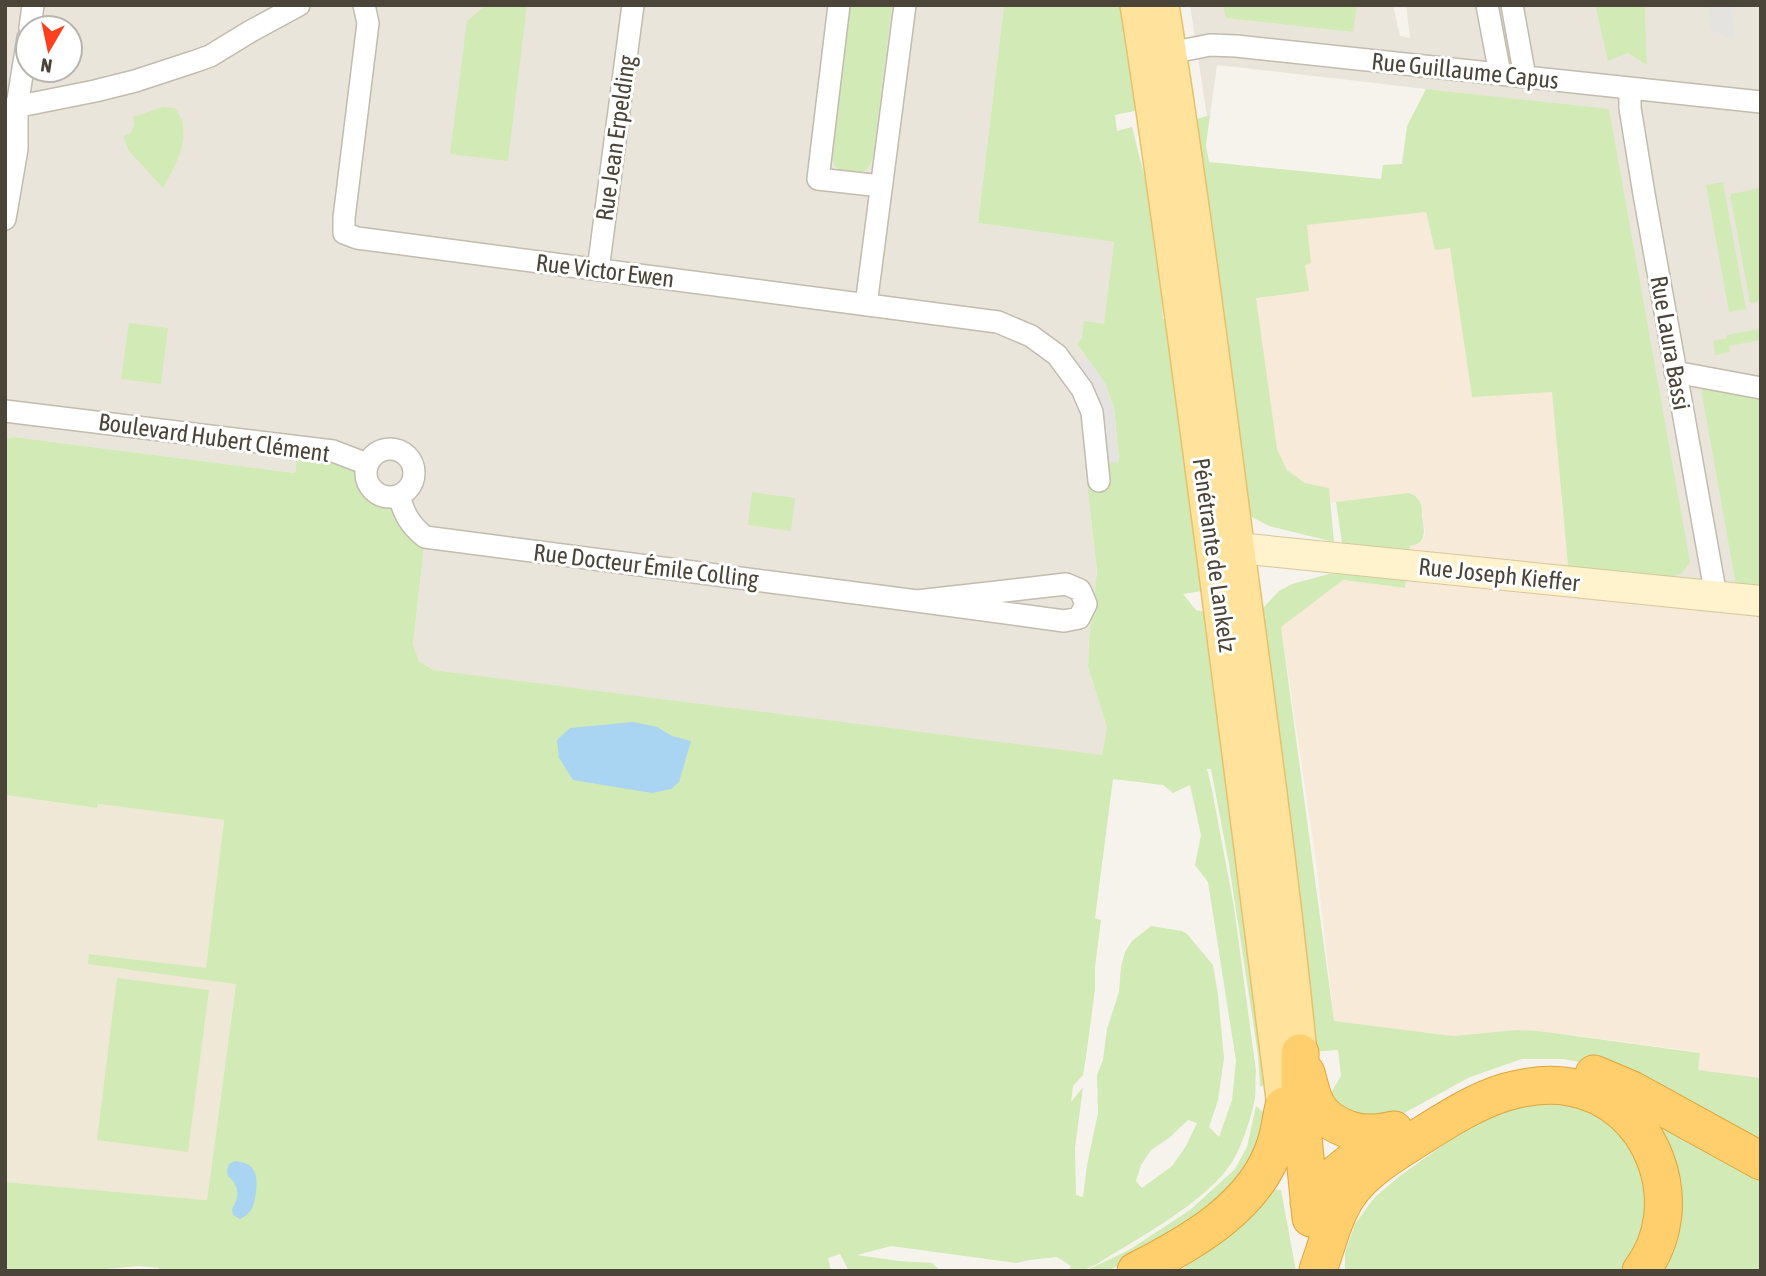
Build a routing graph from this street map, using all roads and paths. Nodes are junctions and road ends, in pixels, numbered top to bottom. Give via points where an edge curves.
1 (299, 5) edge
2 (364, 5) edge
3 (633, 5) edge
4 (838, 5) edge
5 (905, 5) edge
6 (1137, 5) edge
7 (1150, 5) edge
8 (1162, 5) edge
9 (1487, 5) edge
10 (1512, 5) edge
11 (1158, 55) junction
12 (1500, 74) junction
13 (1525, 77) junction
14 (17, 84) edge
15 (1630, 89) junction
16 (1761, 102) edge
17 (11, 107) edge
18 (5, 137) edge
19 (881, 186) junction
20 (5, 219) edge
21 (598, 270) junction
22 (866, 305) junction
23 (1675, 372) junction
24 (1761, 388) edge
25 (5, 411) edge
26 (367, 464) junction
27 (1100, 481) dead end
28 (400, 496) junction
29 (1226, 550) junction
30 (1716, 596) junction
31 (917, 601) junction
32 (1761, 601) edge
33 (1300, 1053) junction
34 (1284, 1106) junction
35 (1394, 1130) junction
36 (1761, 1161) edge
37 (1307, 1189) junction
38 (1318, 1270) edge
39 (1136, 1271) edge
40 (1641, 1271) edge

1 - 17 street via 194,62 95,91
2 - 21 street, Rue Victor Ewen via 368,23 344,233
3 - 21 street, Rue Jean Erpelding
4 - 19 street via 818,179
5 - 19 street
6 - 11 main road, Pénétrante de Lankelz
7 - 11 main road
8 - 11 main road, Pénétrante de Lankelz
9 - 12 street
10 - 13 street
11 - 12 street, Rue Guillaume Capus via 1210,45 1236,46
11 - 29 main road, Pénétrante de Lankelz via 1190,378
11 - 29 main road, Pénétrante de Lankelz via 1185,150
12 - 13 street, Rue Guillaume Capus
13 - 15 street, Rue Guillaume Capus
14 - 17 street
15 - 16 street, Rue Guillaume Capus
15 - 23 street, Rue Laura Bassi
17 - 18 street
17 - 20 street via 17,149
19 - 22 street
21 - 22 street, Rue Victor Ewen
22 - 27 street, Rue Victor Ewen via 998,322 1031,336 1058,355 1093,412
23 - 24 street
23 - 30 street, Rue Laura Bassi
25 - 26 street, Boulevard Hubert Clément via 333,451
26 - 28 street via 367,480 376,493
26 - 28 street via 385,449 408,456 415,478
28 - 31 street, Rue Docteur Émile Colling via 403,512 425,537
29 - 30 main road, Rue Joseph Kieffer
29 - 33 main road, Pénétrante de Lankelz via 1292,974
29 - 34 main road, Pénétrante de Lankelz
30 - 32 main road, Rue Joseph Kieffer
31 - 31 street, Rue Docteur Émile Colling via 1064,621 1079,618 1086,604 1080,590 1066,584
33 - 35 highway via 1323,1114 1358,1132
33 - 37 highway
34 - 37 highway
34 - 39 highway via 1271,1155 1247,1194 1204,1232
35 - 36 highway via 1482,1080 1516,1070 1555,1067 1622,1085
35 - 37 highway via 1324,1184
37 - 38 highway
38 - 40 highway via 1339,1211 1375,1167 1481,1102 1529,1087 1549,1086 1570,1087 1605,1100 1648,1142 1660,1171 1664,1207 1655,1247

